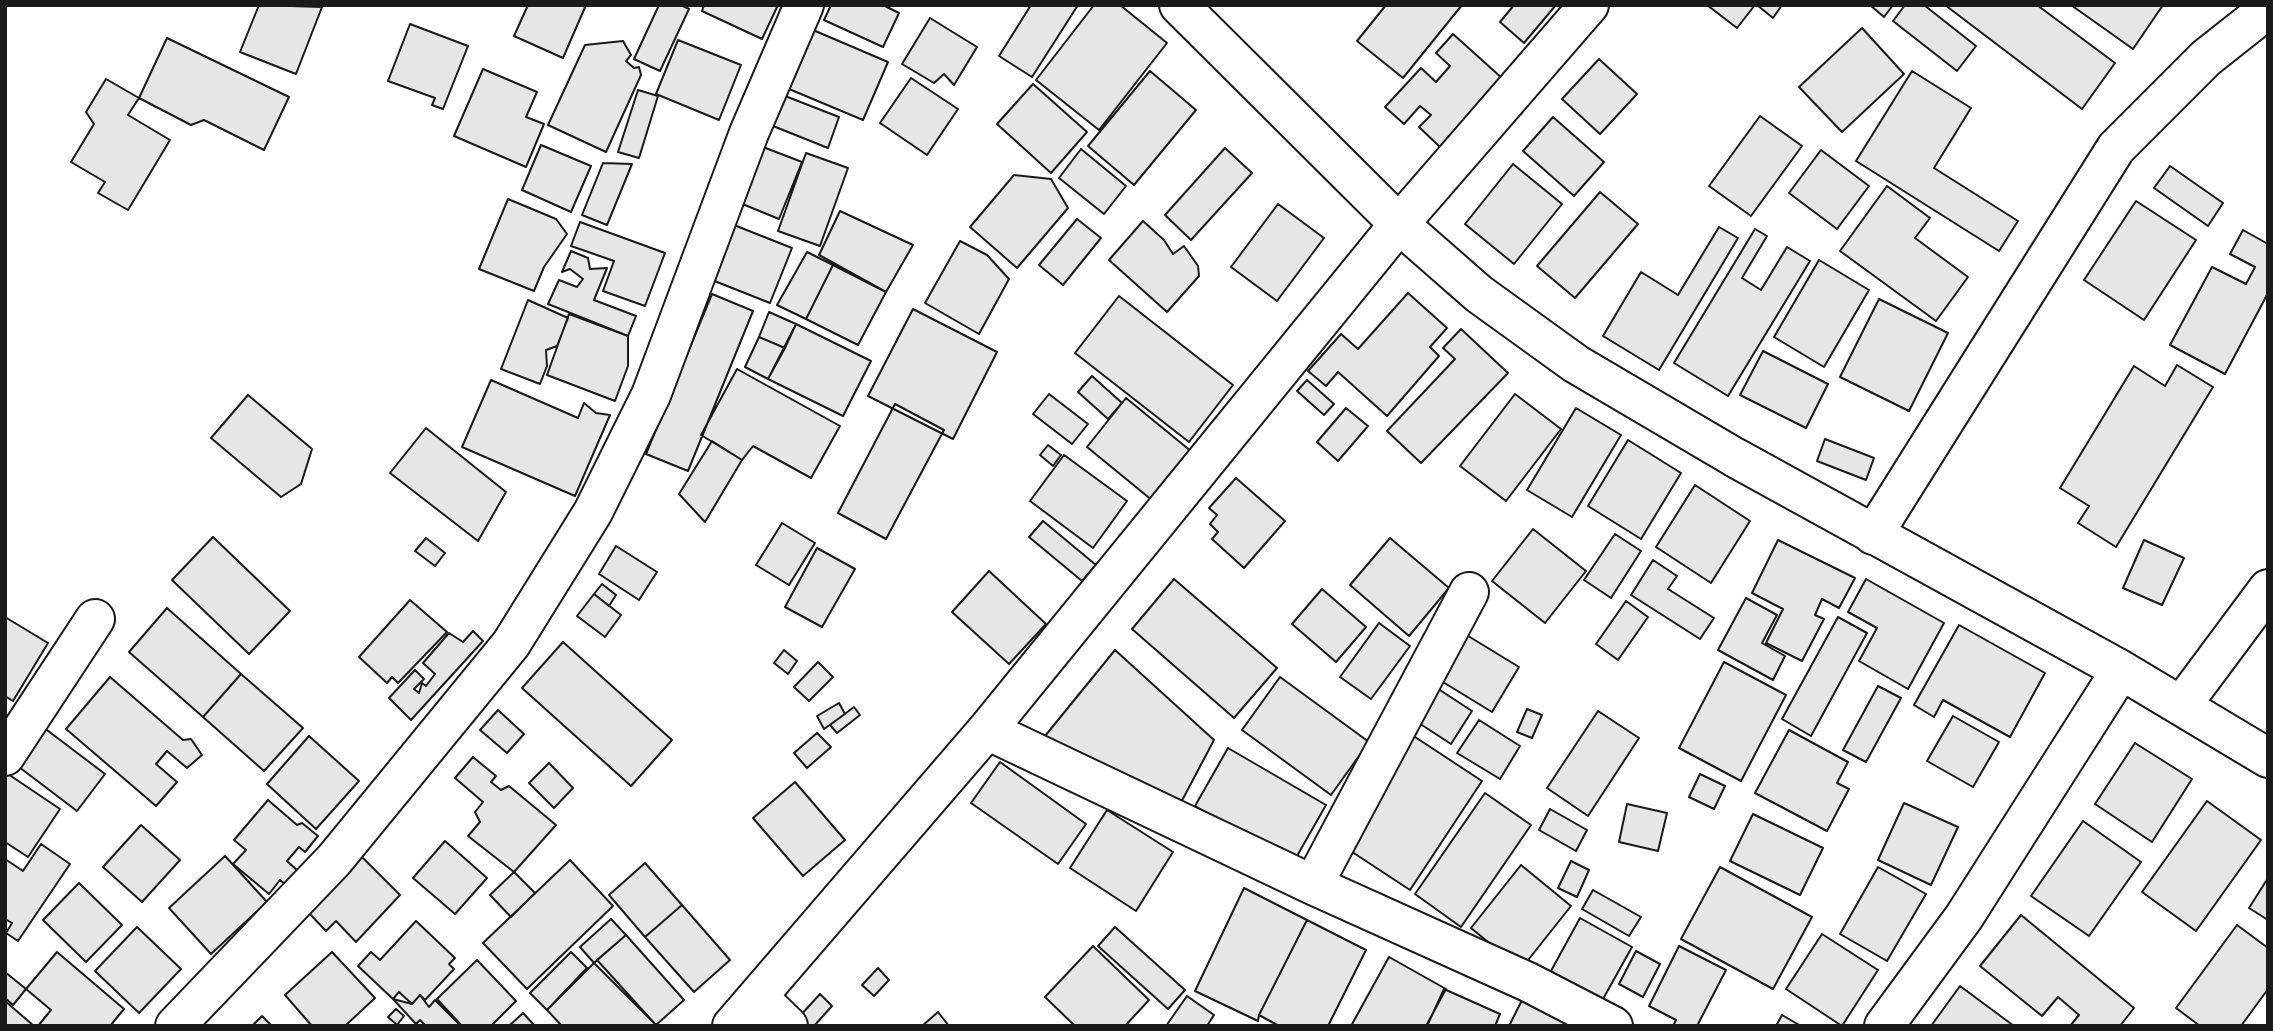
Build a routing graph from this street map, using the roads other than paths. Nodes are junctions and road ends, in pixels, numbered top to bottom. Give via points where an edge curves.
1 (804, 5) edge
2 (1179, 5) edge
3 (1589, 5) edge
4 (2268, 9) edge
5 (1399, 224) junction
6 (1874, 535) junction
7 (2268, 589) edge
8 (1469, 592) dead end
9 (95, 619) dead end
10 (2121, 670) junction
11 (2181, 706) junction
12 (987, 730) junction
13 (5, 756) edge
14 (2268, 758) edge
15 (1313, 885) junction
16 (758, 997) junction
17 (175, 1026) edge
18 (732, 1026) edge
19 (788, 1026) edge
20 (1614, 1026) edge
21 (1884, 1026) edge

1 - 17 street via 749,133 652,395 593,512 510,645 334,860
2 - 5 street
3 - 5 street
4 - 6 street via 2206,58 2116,148
5 - 6 street via 1479,295 1576,364
5 - 12 street
6 - 10 street
7 - 11 street
8 - 15 street
9 - 13 street
10 - 11 street
10 - 21 street via 1964,917
11 - 14 street
12 - 15 street
12 - 16 street
15 - 20 street
16 - 18 street
16 - 19 street

